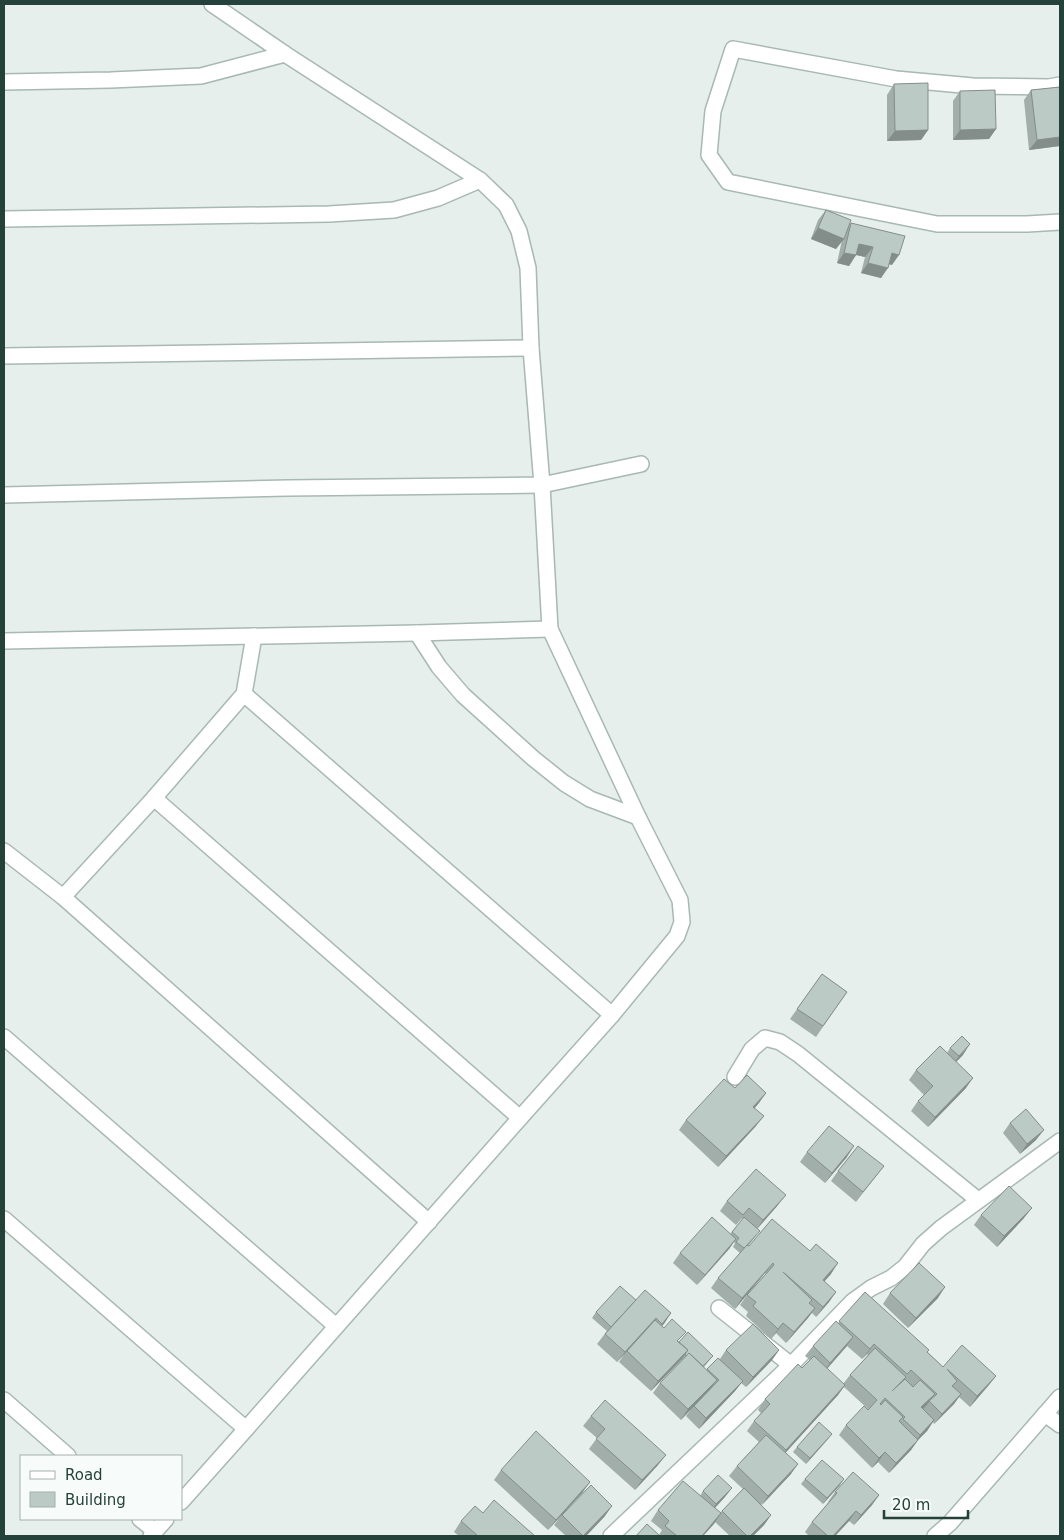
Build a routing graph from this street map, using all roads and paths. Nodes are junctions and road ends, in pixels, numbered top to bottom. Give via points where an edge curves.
1 (212, 4) edge
2 (285, 54) junction
3 (4, 82) edge
4 (1060, 85) edge
5 (480, 180) junction
6 (4, 219) edge
7 (1060, 222) edge
8 (530, 348) junction
9 (4, 356) edge
10 (641, 464) dead end
11 (542, 485) junction
12 (4, 495) edge
13 (550, 629) junction
14 (417, 633) junction
15 (254, 636) junction
16 (4, 641) edge
17 (244, 694) junction
18 (154, 798) junction
19 (638, 817) junction
20 (4, 851) edge
21 (63, 897) junction
22 (612, 1015) junction
23 (4, 1037) edge
24 (735, 1077) dead end
25 (520, 1118) junction
26 (1060, 1141) edge
27 (978, 1200) junction
28 (4, 1219) edge
29 (428, 1222) junction
30 (719, 1308) dead end
31 (336, 1326) junction
32 (791, 1365) junction
33 (1060, 1397) edge
34 (4, 1400) edge
35 (1045, 1414) junction
36 (1060, 1425) edge
37 (246, 1429) junction
38 (67, 1455) edge
39 (182, 1501) edge
40 (141, 1520) edge
41 (165, 1520) edge
42 (153, 1534) edge
43 (611, 1536) edge
44 (935, 1536) edge

1 - 2 street
2 - 3 street via 201,76
2 - 5 street
4 - 7 street via 973,86 896,79 733,49 713,112 709,155 728,182 936,224
5 - 6 street via 438,198 394,210
5 - 8 street via 506,205 520,231 528,268
8 - 9 street
8 - 11 street
10 - 11 street
11 - 12 street
11 - 13 street
13 - 14 street
13 - 19 street
14 - 15 street
14 - 19 street via 439,667 463,695 534,759 590,799
15 - 16 street
15 - 17 street
17 - 18 street
17 - 22 street
18 - 21 street
18 - 25 street
19 - 22 street via 680,900 682,922 677,936
20 - 21 street
21 - 29 street
22 - 25 street
23 - 31 street
24 - 27 street via 752,1049 765,1038 780,1042
25 - 29 street
26 - 27 street
27 - 32 street via 923,1244 891,1278 853,1301
28 - 37 street
29 - 31 street
30 - 32 street
31 - 37 street
32 - 43 street
33 - 35 street
34 - 38 street
35 - 36 street
35 - 44 street
37 - 39 street
40 - 42 street
41 - 42 street

